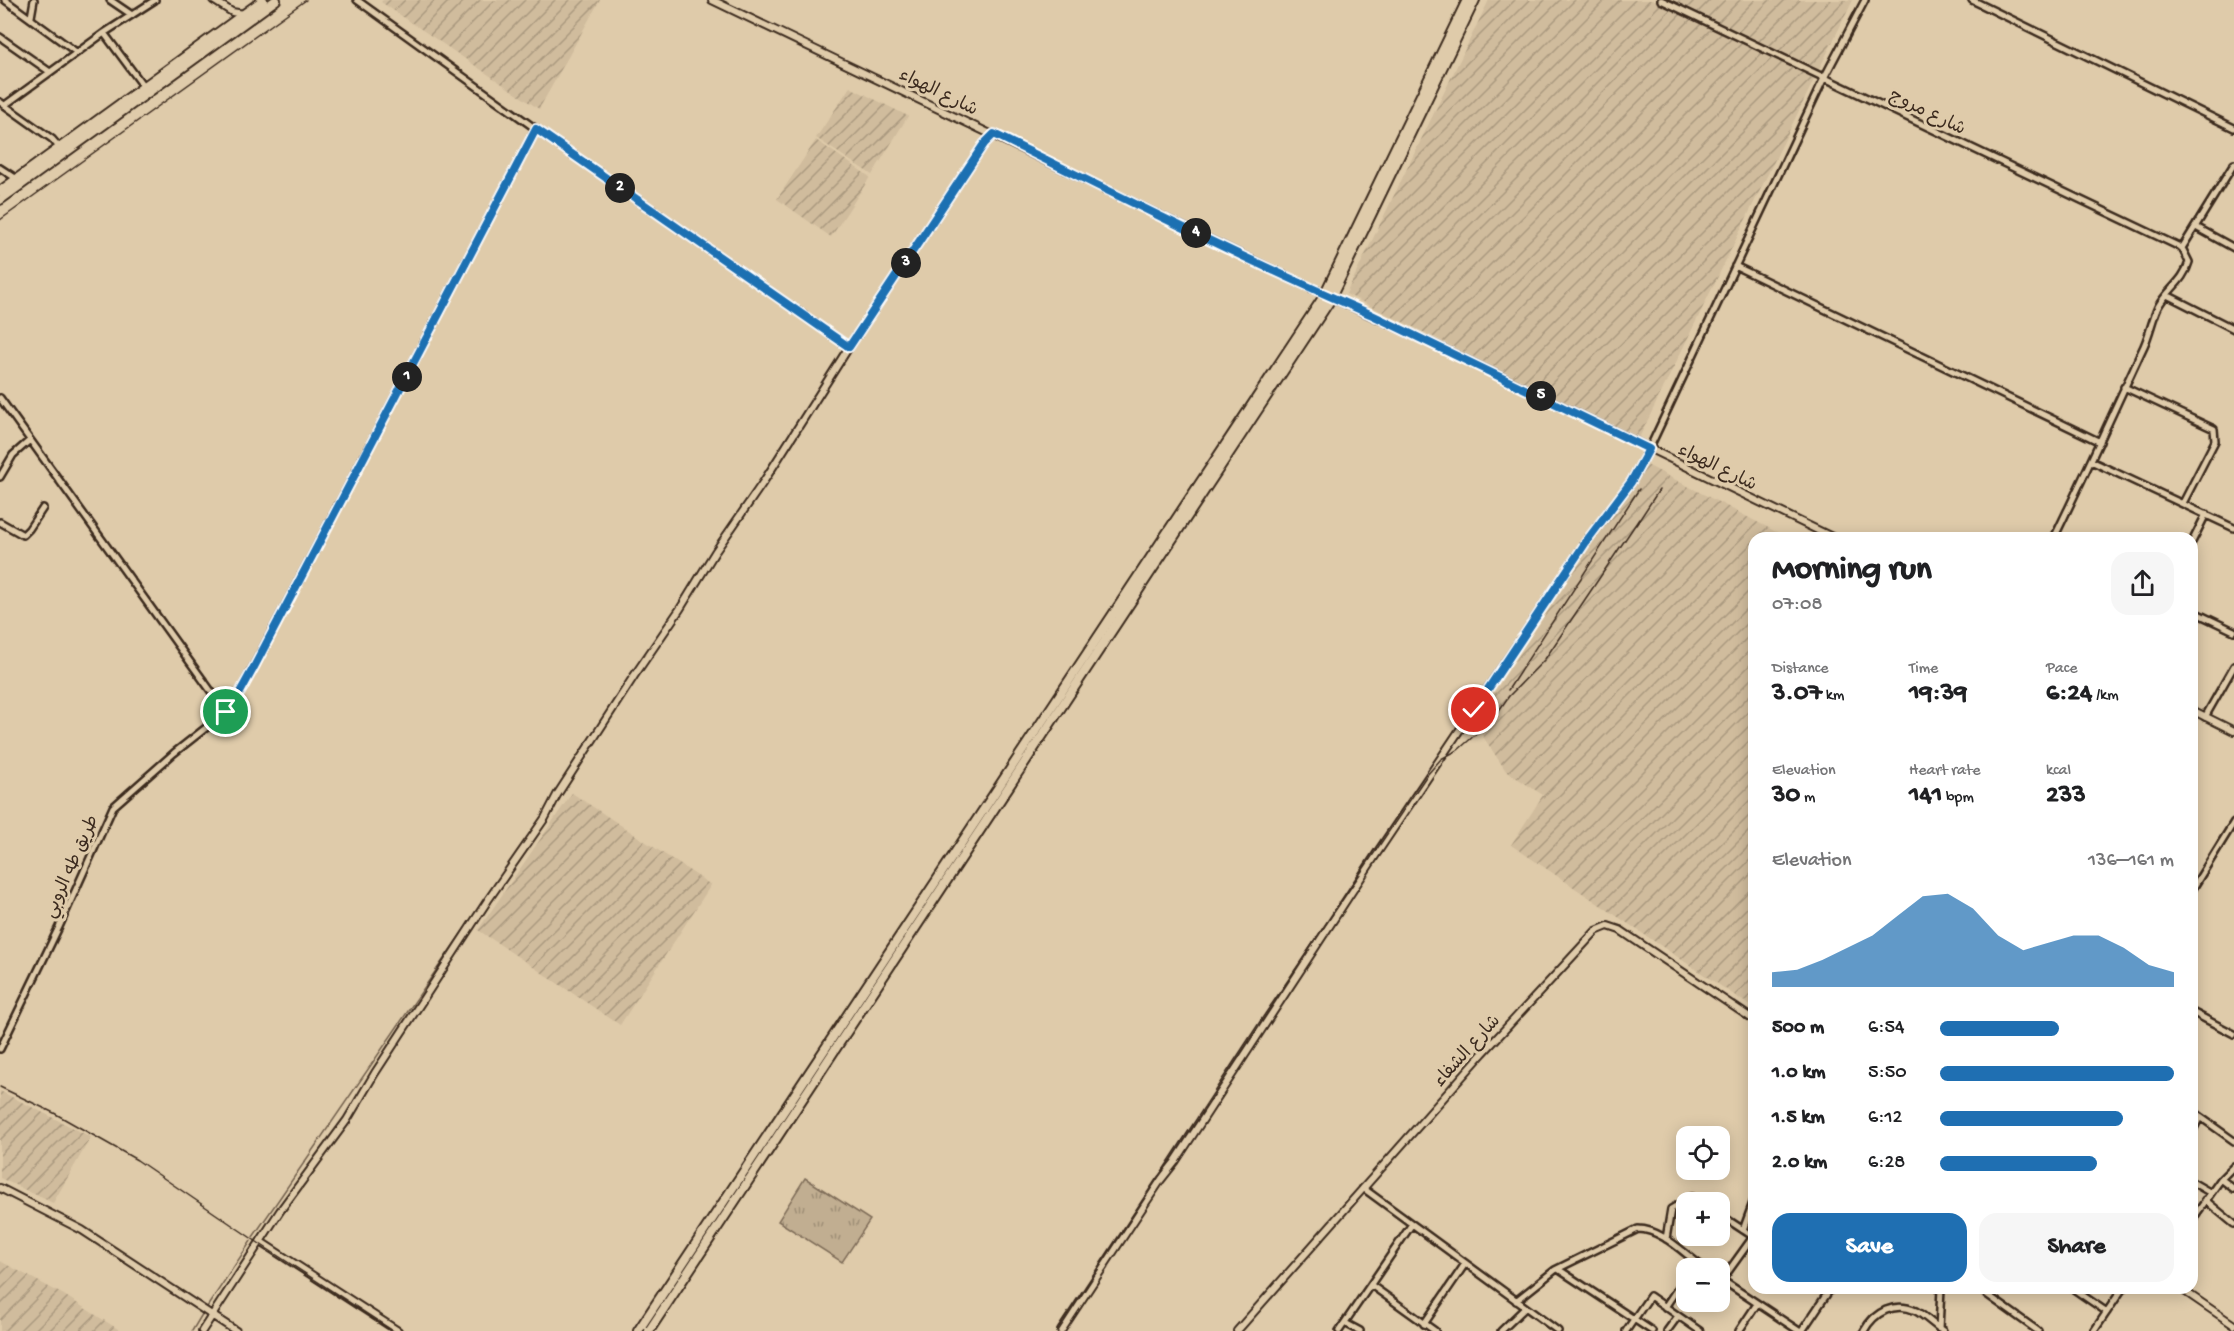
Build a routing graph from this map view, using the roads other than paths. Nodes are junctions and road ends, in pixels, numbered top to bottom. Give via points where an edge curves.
1 (5, 0) edge
2 (34, 0) edge
3 (110, 0) edge
4 (155, 0) edge
5 (213, 0) edge
6 (263, 0) edge
7 (276, 0) edge
8 (357, 0) edge
9 (712, 0) edge
10 (1467, 0) edge
11 (1475, 0) edge
12 (1661, 0) edge
13 (1865, 0) edge
14 (1972, 0) edge
15 (244, 14) junction
16 (132, 15) junction
17 (31, 17) junction
18 (105, 33) junction
19 (0, 37) edge
20 (203, 48) junction
21 (76, 52) junction
22 (50, 72) junction
23 (1434, 77) junction
24 (1824, 78) junction
25 (144, 87) junction
26 (2, 104) edge
27 (2234, 128) edge
28 (536, 129) junction
29 (994, 134) junction
30 (60, 148) junction
31 (2233, 167) edge
32 (0, 168) edge
33 (17, 179) junction
34 (0, 191) edge
35 (0, 200) edge
36 (2196, 227) junction
37 (2182, 248) junction
38 (2234, 248) edge
39 (1735, 266) junction
40 (2167, 295) junction
41 (1328, 296) junction
42 (2234, 329) edge
43 (849, 347) junction
44 (2124, 387) junction
45 (0, 398) edge
46 (30, 440) junction
47 (2100, 442) junction
48 (1650, 447) junction
49 (2091, 461) junction
50 (0, 477) edge
51 (2183, 503) junction
52 (43, 508) dead end
53 (2206, 514) junction
54 (0, 522) edge
55 (2234, 528) edge
56 (1822, 532) edge
57 (2057, 532) edge
58 (2197, 532) edge
59 (2198, 614) edge
60 (2234, 631) edge
61 (2234, 666) edge
62 (226, 712) junction
63 (2198, 713) edge
64 (2205, 717) junction
65 (2234, 731) edge
66 (2234, 822) edge
67 (2198, 880) edge
68 (2198, 1015) edge
69 (1748, 1016) edge
70 (2234, 1034) edge
71 (0, 1049) edge
72 (2200, 1117) joint
73 (2198, 1121) edge
74 (2234, 1141) edge
75 (2234, 1166) edge
76 (2221, 1179) junction
77 (2198, 1185) edge
78 (0, 1188) edge
79 (1363, 1188) junction
80 (2234, 1189) edge
81 (2211, 1193) junction
82 (2205, 1200) junction
83 (1676, 1206) edge
84 (2198, 1211) edge
85 (1748, 1216) edge
86 (1730, 1221) edge
87 (1412, 1224) junction
88 (2234, 1224) edge
89 (1743, 1230) junction
90 (1748, 1234) edge
91 (1666, 1239) junction
92 (261, 1242) junction
93 (1748, 1244) edge
94 (687, 1257) junction
95 (1690, 1258) edge
96 (695, 1262) junction
97 (1465, 1264) junction
98 (1730, 1267) edge
99 (1557, 1269) junction
100 (1371, 1285) junction
101 (1730, 1285) edge
102 (1676, 1291) edge
103 (1826, 1294) edge
104 (1941, 1294) edge
105 (1986, 1294) edge
106 (2081, 1294) edge
107 (2119, 1294) edge
108 (2189, 1294) edge
109 (1516, 1301) junction
110 (1757, 1304) junction
111 (1665, 1307) junction
112 (1525, 1308) junction
113 (207, 1312) junction
114 (2107, 1312) junction
115 (1678, 1316) junction
116 (1634, 1319) junction
117 (1345, 1323) junction
118 (1424, 1324) junction
119 (2234, 1325) edge
120 (1941, 1330) edge
121 (202, 1331) edge
122 (236, 1331) edge
123 (398, 1331) edge
124 (638, 1331) edge
125 (649, 1331) edge
126 (1061, 1331) edge
127 (1237, 1331) edge
128 (1339, 1331) edge
129 (1360, 1331) edge
130 (1435, 1331) edge
131 (1501, 1331) edge
132 (1558, 1331) edge
133 (1626, 1331) edge
134 (1652, 1331) edge
135 (1667, 1331) edge
136 (1700, 1331) edge
137 (1739, 1331) edge
138 (1800, 1331) edge
139 (1864, 1331) edge
140 (2038, 1331) edge
141 (2094, 1331) edge

1 - 17 street
2 - 17 street
3 - 16 street
4 - 16 street
5 - 15 street via 233,13
6 - 15 main road
7 - 20 main road
8 - 28 street
9 - 29 street, شارع الهواء
10 - 23 main road
11 - 23 main road
12 - 24 street, شارع مروج
13 - 24 street
14 - 27 street
15 - 20 main road
16 - 18 street
17 - 21 street
18 - 21 street
18 - 25 street
19 - 22 street
20 - 25 main road
20 - 35 main road
21 - 22 street
22 - 26 street
23 - 41 main road
24 - 37 street, شارع مروج
24 - 39 street
25 - 30 main road
26 - 30 street
28 - 43 street
28 - 62 street, طريق طه الروبي via 254,667
29 - 41 street, شارع الهواء
29 - 43 street
30 - 33 main road
31 - 36 street
32 - 33 street
33 - 34 main road
36 - 37 street
36 - 38 street
37 - 40 street via 2188,268
39 - 47 street
39 - 48 street
40 - 42 street
40 - 44 street
41 - 48 street, شارع الهواء
41 - 94 main road
41 - 96 main road
43 - 92 street via 545,819 488,900 347,1120
44 - 47 street
44 - 51 street via 2214,429 2215,441
45 - 46 street
46 - 50 street via 13,455
46 - 62 street
47 - 49 street
48 - 56 street, شارع الهواء
48 - 126 street via 1631,482 1571,564
49 - 51 street
49 - 57 street
51 - 53 street
52 - 54 street via 23,535
53 - 55 street
53 - 58 street
59 - 60 street
61 - 64 street
62 - 71 street, طريق طه الروبي via 113,807
63 - 64 street
64 - 65 street
66 - 67 street
68 - 70 street
69 - 79 street, شارع الشفاء via 1620,930 1608,926 1596,931
72 - 73 street
72 - 74 street
75 - 76 street
76 - 80 street
76 - 81 street
77 - 81 street
78 - 113 street via 82,1230
79 - 87 street
79 - 127 street, شارع الشفاء
81 - 82 street
82 - 84 street
82 - 88 street
83 - 91 street via 1671,1209
85 - 89 street
86 - 89 street
87 - 97 street
87 - 100 street
89 - 90 street
91 - 95 street
91 - 99 street via 1638,1228
92 - 113 street
92 - 123 street
93 - 98 street
94 - 96 main road
94 - 124 main road
96 - 125 main road
97 - 109 street
97 - 118 street
99 - 109 street
99 - 116 street
100 - 117 street
100 - 118 street
101 - 110 street
102 - 111 street
103 - 138 street
104 - 120 street
105 - 140 street
106 - 114 street
107 - 114 street
108 - 119 street
109 - 112 street
110 - 137 street
110 - 138 street
111 - 115 street
111 - 116 street via 1650,1296
112 - 131 street
112 - 132 street
113 - 121 street
113 - 122 street
114 - 141 street
115 - 135 street
115 - 136 street
116 - 133 street
116 - 134 street
117 - 128 street
117 - 129 street
118 - 130 street
120 - 139 street via 1916,1311 1895,1308 1880,1312

